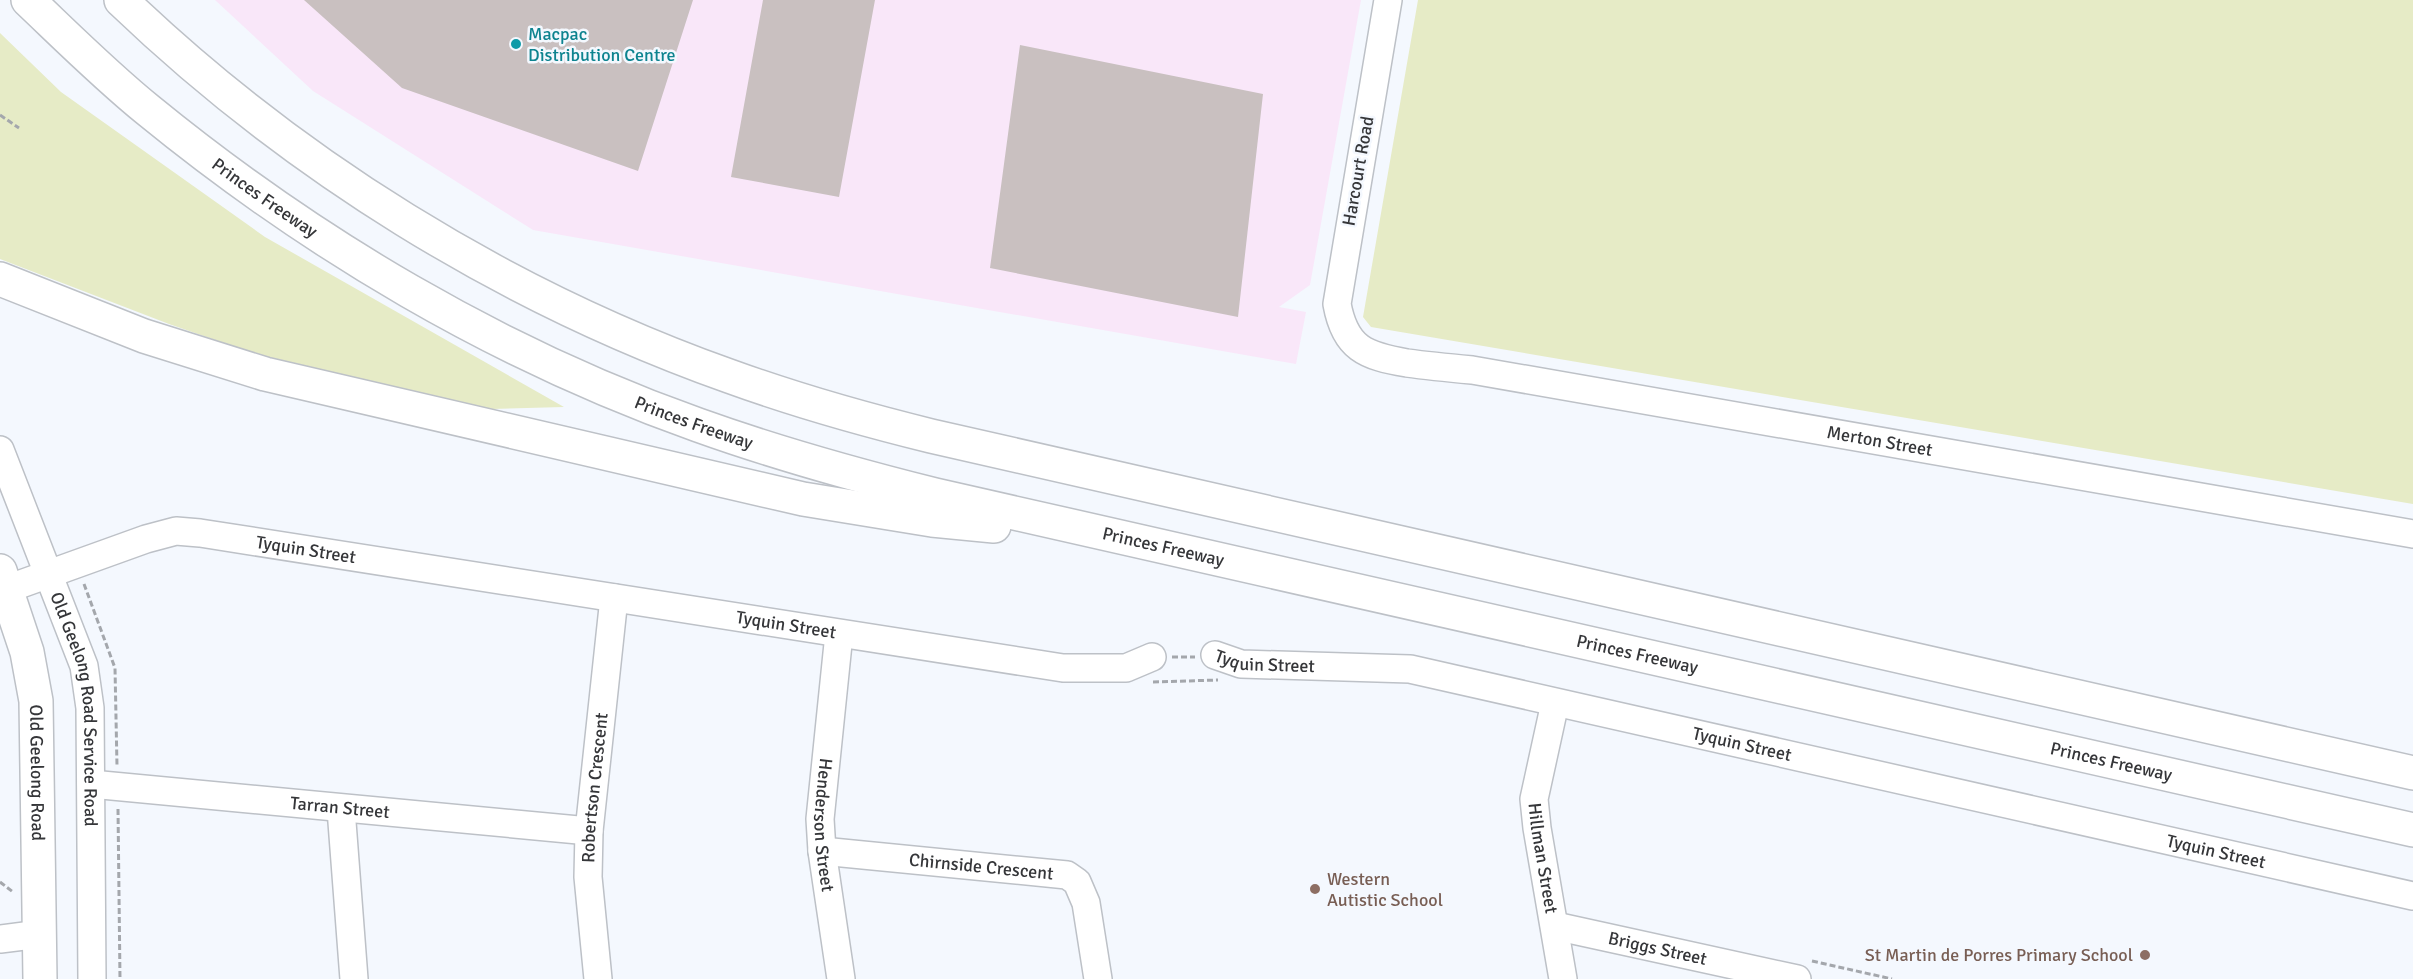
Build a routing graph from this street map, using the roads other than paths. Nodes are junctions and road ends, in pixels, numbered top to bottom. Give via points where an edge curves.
1 (23, 0) edge
2 (28, 0) edge
3 (121, 0) edge
4 (1388, 0) edge
5 (103, 71) junction
6 (0, 279) edge
7 (1350, 340) joint
8 (0, 450) edge
9 (2413, 534) edge
10 (1138, 541) junction
11 (48, 574) junction
12 (3, 580) edge
13 (614, 598) junction
14 (839, 634) junction
15 (1152, 657) road end
16 (1219, 668) road end
17 (1556, 703) junction
18 (2413, 773) edge
19 (91, 784) junction
20 (341, 809) junction
21 (2413, 830) edge
22 (590, 831) junction
23 (822, 852) junction
24 (2413, 896) edge
25 (1555, 926) junction
26 (40, 934) junction
27 (0, 939) edge
28 (40, 979) edge
29 (92, 979) edge
30 (354, 979) edge
31 (598, 979) edge
32 (841, 979) edge
33 (1098, 979) edge
34 (1563, 979) edge
35 (1797, 979) edge

1 - 5 main road
2 - 5 main road, Princes Freeway
3 - 18 main road via 219,87 303,152 384,206 531,290 627,336 777,393 931,436
4 - 7 street, Harcourt Road via 1337,304
5 - 10 main road, Princes Freeway via 230,174 318,234 418,296 548,363 696,425 797,458 903,487
6 - 10 main road via 144,336 265,374 732,483 932,520
7 - 9 street, Merton Street via 1380,358 1484,372
8 - 11 street, Old Geelong Road Service Road
10 - 21 main road, Princes Freeway
11 - 12 street, Tyquin Street
11 - 13 street, Tyquin Street via 176,531
11 - 19 street, Old Geelong Road Service Road via 84,666 90,708
12 - 26 main road, Old Geelong Road via 27,652 36,701
13 - 14 street, Tyquin Street
13 - 22 street, Robertson Crescent
14 - 15 street, Tyquin Street via 1063,668 1126,668
14 - 23 street, Henderson Street via 822,802
16 - 17 street, Tyquin Street via 1241,664 1410,669
17 - 24 street, Tyquin Street
17 - 25 street, Hillman Street via 1534,799
19 - 20 street, Tarran Street
19 - 29 street, Old Geelong Road Service Road
20 - 22 street, Tarran Street
20 - 30 street
22 - 31 street, Robertson Crescent via 590,918
23 - 32 street, Henderson Street
23 - 33 street, Chirnside Crescent via 1067,876 1077,882 1086,903
25 - 34 street, Hillman Street
25 - 35 street, Briggs Street
26 - 27 street
26 - 28 main road, Old Geelong Road

